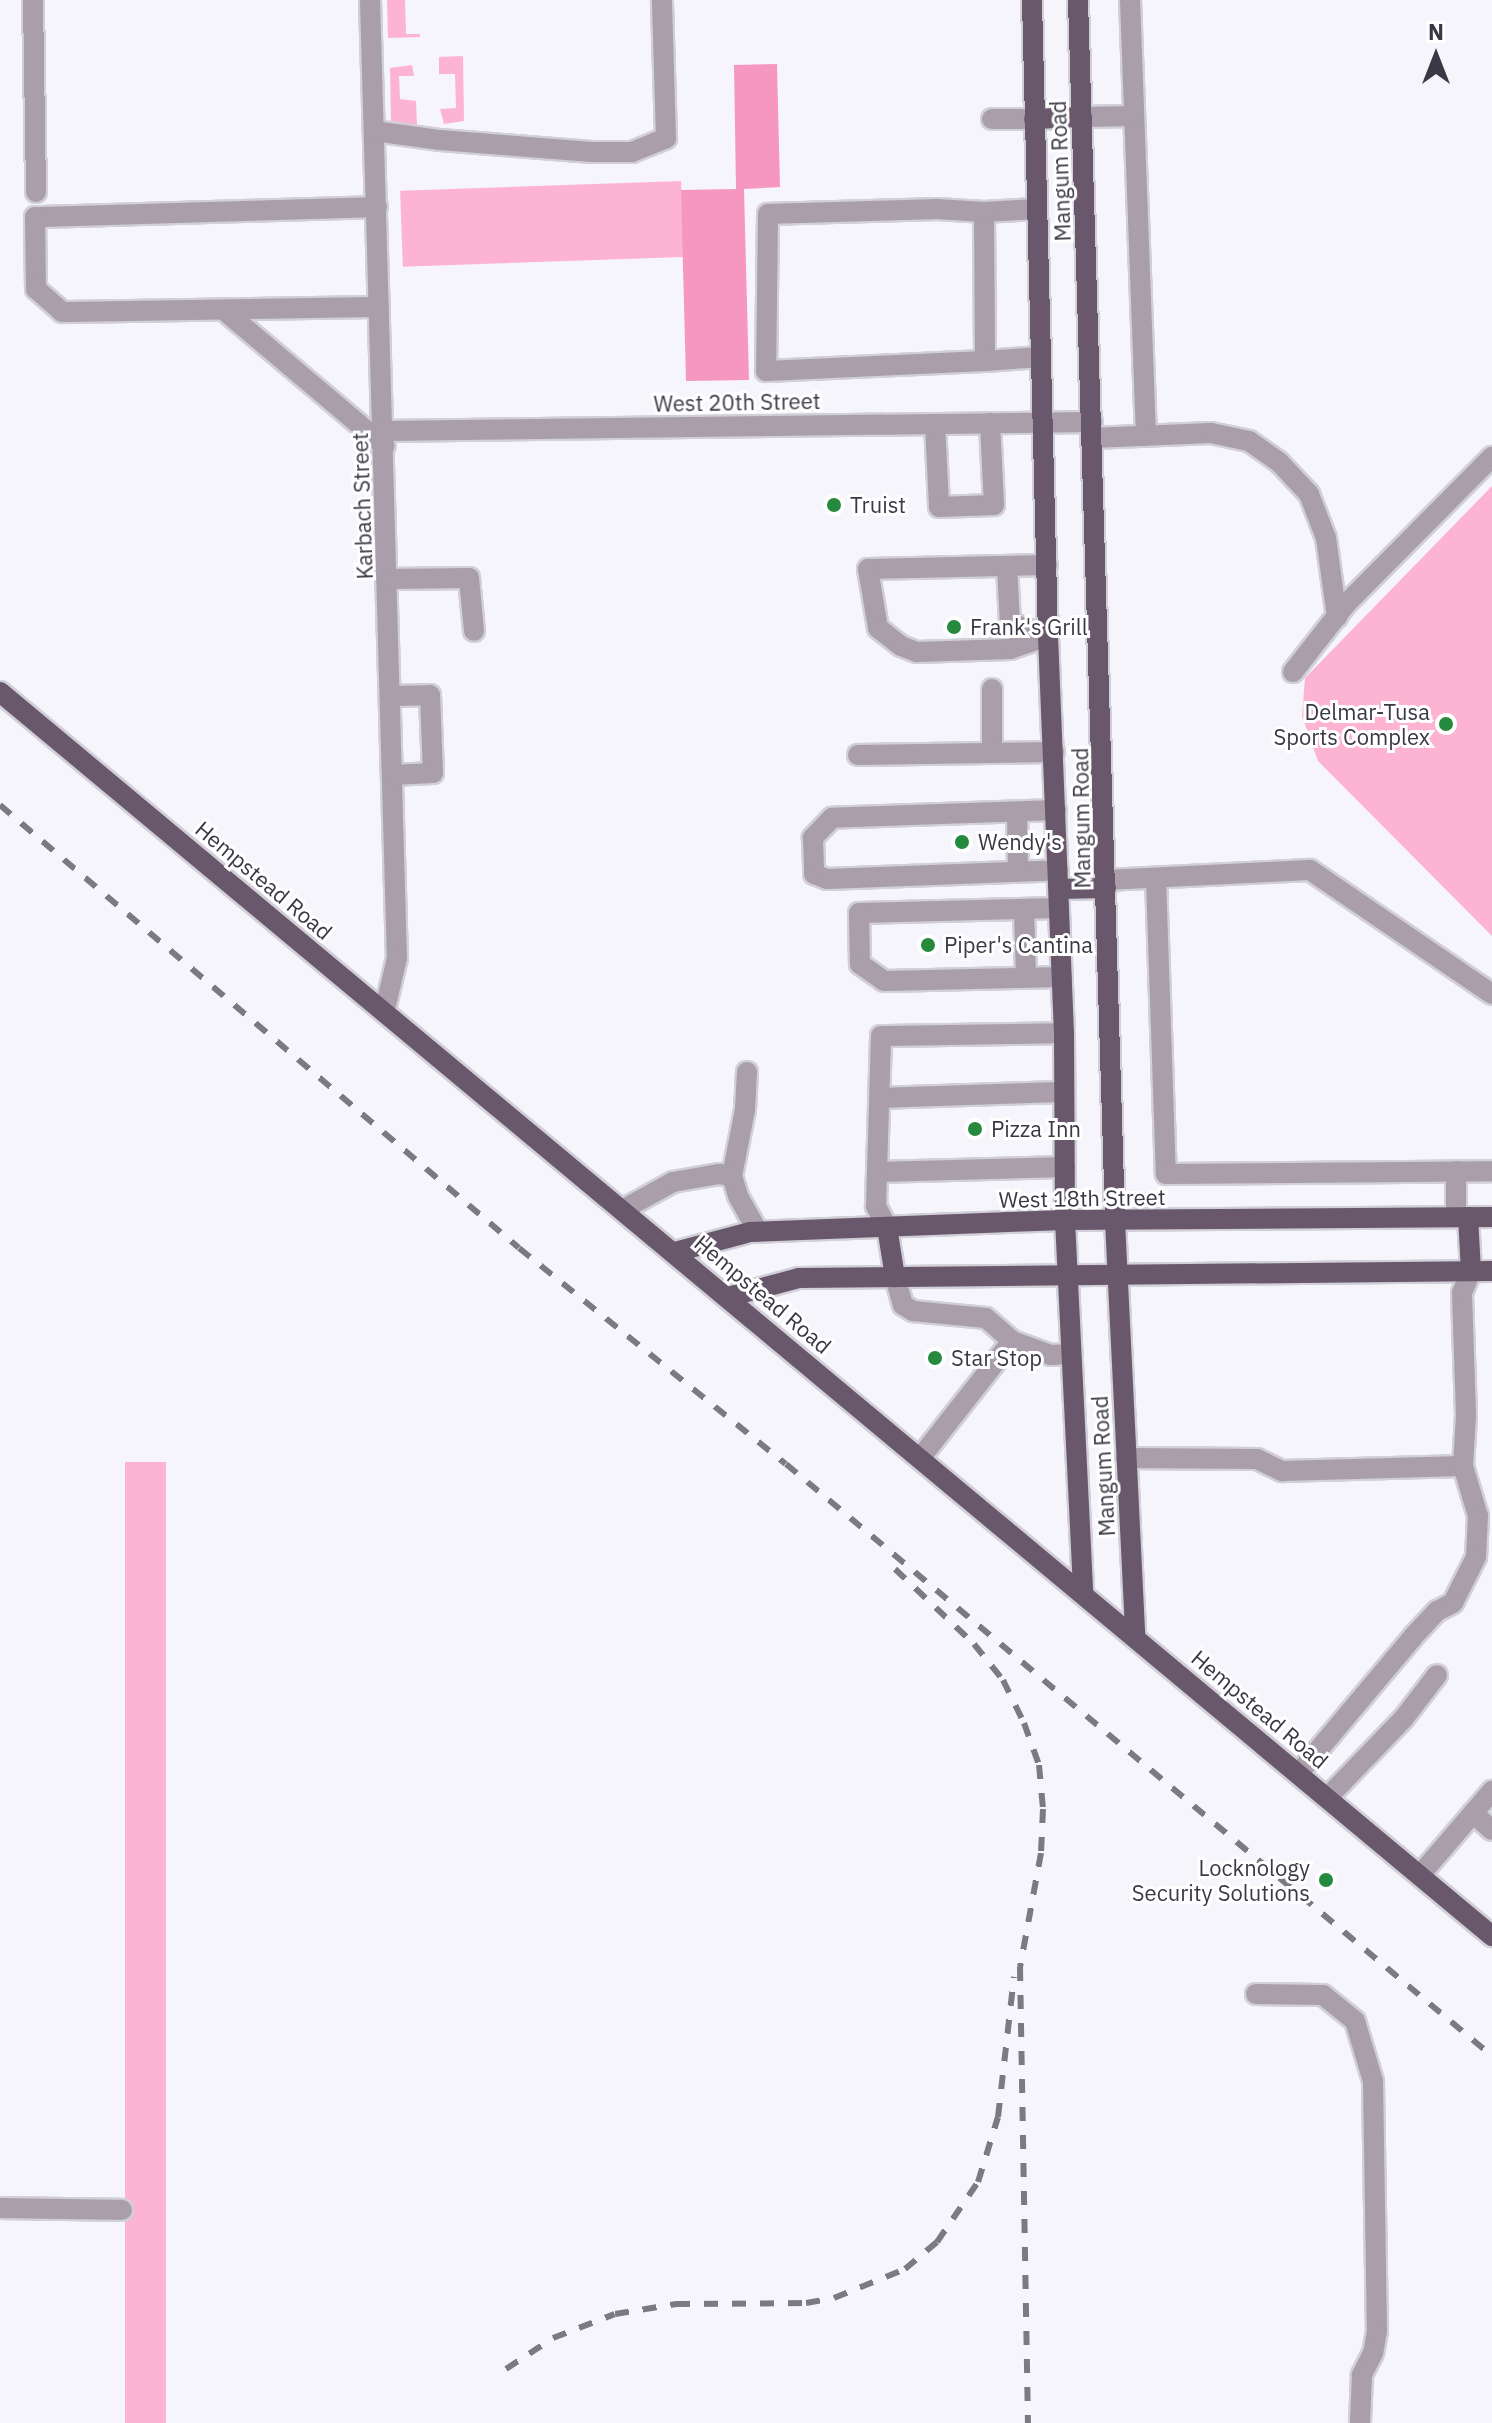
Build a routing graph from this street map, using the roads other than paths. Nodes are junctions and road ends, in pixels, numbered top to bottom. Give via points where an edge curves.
1 (33, 0) edge
2 (370, 0) edge
3 (662, 0) edge
4 (1032, 0) edge
5 (1078, 0) edge
6 (1130, 0) edge
7 (1133, 116) junction
8 (1082, 117) junction
9 (992, 119) dead end
10 (1034, 119) junction
11 (374, 131) junction
12 (36, 192) dead end
13 (377, 207) junction
14 (1036, 209) junction
15 (984, 212) junction
16 (379, 307) junction
17 (225, 311) junction
18 (1040, 357) junction
19 (985, 361) junction
20 (1042, 422) junction
21 (990, 423) junction
22 (935, 424) junction
23 (1092, 430) junction
24 (1146, 436) junction
25 (384, 439) junction
26 (1492, 457) edge
27 (1047, 565) junction
28 (1007, 566) junction
29 (389, 579) junction
30 (1337, 617) junction
31 (474, 631) dead end
32 (1048, 636) junction
33 (1293, 672) dead end
34 (992, 689) dead end
35 (0, 692) edge
36 (391, 696) junction
37 (1054, 752) junction
38 (992, 753) junction
39 (858, 755) dead end
40 (393, 775) junction
41 (1056, 810) junction
42 (1017, 812) junction
43 (1018, 870) junction
44 (1156, 878) junction
45 (1106, 884) junction
46 (1059, 889) junction
47 (1024, 909) junction
48 (1026, 977) junction
49 (1062, 977) junction
50 (1492, 994) edge
51 (385, 1009) junction
52 (1064, 1033) junction
53 (747, 1072) dead end
54 (1064, 1092) junction
55 (880, 1098) junction
56 (1065, 1167) junction
57 (1456, 1171) junction
58 (1492, 1171) edge
59 (878, 1172) junction
60 (732, 1176) junction
61 (624, 1209) junction
62 (1462, 1217) junction
63 (1492, 1217) edge
64 (1065, 1220) junction
65 (1115, 1221) junction
66 (887, 1227) junction
67 (758, 1232) junction
68 (675, 1252) junction
69 (1482, 1271) edge
70 (1067, 1275) junction
71 (1120, 1275) junction
72 (895, 1277) junction
73 (728, 1297) junction
74 (1012, 1341) junction
75 (1071, 1354) junction
76 (921, 1457) junction
77 (1126, 1458) junction
78 (1463, 1466) junction
79 (1083, 1591) junction
80 (1135, 1635) junction
81 (1437, 1675) dead end
82 (1299, 1773) junction
83 (1492, 1791) edge
84 (1328, 1797) junction
85 (1473, 1813) junction
86 (1492, 1830) edge
87 (1420, 1875) junction
88 (1492, 1936) edge
89 (1256, 1994) dead end
90 (0, 2208) edge
91 (122, 2210) dead end
92 (1360, 2423) edge

1 - 12 street
2 - 11 street, Karbach Street
3 - 11 street via 666,138 632,152 592,152
4 - 10 main road, Mangum Road
5 - 8 main road, Mangum Road
6 - 7 street
7 - 8 street
7 - 24 street
8 - 10 main road
8 - 23 main road, Mangum Road
9 - 10 street
10 - 14 main road, Mangum Road
11 - 13 street, Karbach Street
13 - 16 street, Karbach Street
13 - 17 street via 35,217 36,289 62,312
14 - 15 street
14 - 18 main road, Mangum Road
15 - 19 street
15 - 19 street via 768,214 766,371
16 - 17 street
16 - 25 street, Karbach Street
17 - 25 street
18 - 19 street
18 - 20 main road, Mangum Road
20 - 21 street, West 20th Street
20 - 23 street, West 20th Street
20 - 27 main road, Mangum Road
21 - 22 street, West 20th Street
21 - 22 street via 994,505 939,507
22 - 25 street, West 20th Street
23 - 24 street, West 20th Street
23 - 45 main road, Mangum Road
24 - 30 street, West 20th Street via 1211,433 1249,441 1279,462 1309,494 1326,538
25 - 29 street, Karbach Street
26 - 30 street
27 - 28 street
27 - 32 main road, Mangum Road
28 - 32 street via 1010,623
28 - 32 street via 868,569 878,628 917,652 1010,649
29 - 31 street via 469,578
29 - 36 street, Karbach Street
30 - 33 street
32 - 37 main road, Mangum Road
34 - 38 street
35 - 51 main road, Hempstead Road
36 - 40 street, Karbach Street
36 - 40 street via 430,695 433,773
37 - 38 street
37 - 41 main road, Mangum Road
38 - 39 street
40 - 51 street, Karbach Street via 397,958
41 - 42 street
41 - 46 main road, Mangum Road
42 - 43 street
42 - 43 street via 832,818 813,838 813,850 814,874 827,879
43 - 46 street
44 - 45 street
44 - 50 street via 1310,870
44 - 57 street via 1166,1174
45 - 46 main road
45 - 65 main road, Mangum Road
46 - 47 street
46 - 49 main road, Mangum Road
47 - 48 street
47 - 48 street via 859,913 860,964 884,981
48 - 49 street
49 - 52 main road, Mangum Road
51 - 61 main road, Hempstead Road
52 - 54 main road, Mangum Road
52 - 55 street via 881,1036
53 - 60 street
54 - 55 street
54 - 56 main road, Mangum Road
55 - 59 street
56 - 59 street
56 - 64 main road, Mangum Road
57 - 58 street
57 - 62 street
59 - 66 street via 876,1206
60 - 61 street via 673,1182
60 - 67 street
61 - 68 main road, Hempstead Road
62 - 63 main road, West 18th Street
62 - 65 main road, West 18th Street
62 - 69 main road
64 - 65 main road, West 18th Street
64 - 66 main road, West 18th Street
64 - 70 main road, Mangum Road
65 - 71 main road, Mangum Road
66 - 67 main road, West 18th Street
66 - 72 main road
67 - 68 main road, West 18th Street
68 - 73 main road, Hempstead Road
69 - 71 main road
69 - 78 street via 1462,1293
70 - 71 main road
70 - 72 main road
70 - 75 main road, Mangum Road
71 - 77 main road, Mangum Road
72 - 73 main road via 799,1278
72 - 74 street via 903,1305 913,1311 986,1318
73 - 76 main road, Hempstead Road
74 - 75 street via 1051,1355
74 - 76 street
75 - 79 main road, Mangum Road
76 - 79 main road, Hempstead Road
77 - 78 street via 1257,1459 1282,1471
77 - 80 main road, Mangum Road
78 - 82 street via 1478,1516 1476,1557 1453,1603 1437,1611 1413,1637
79 - 80 main road, Hempstead Road
80 - 82 main road, Hempstead Road
81 - 84 street via 1404,1718
82 - 84 main road, Hempstead Road
83 - 85 street
84 - 87 main road, Hempstead Road
85 - 86 street
85 - 87 street
87 - 88 main road, Hempstead Road
89 - 92 street via 1323,1995 1355,2021 1373,2081 1377,2331 1362,2375
90 - 91 street

